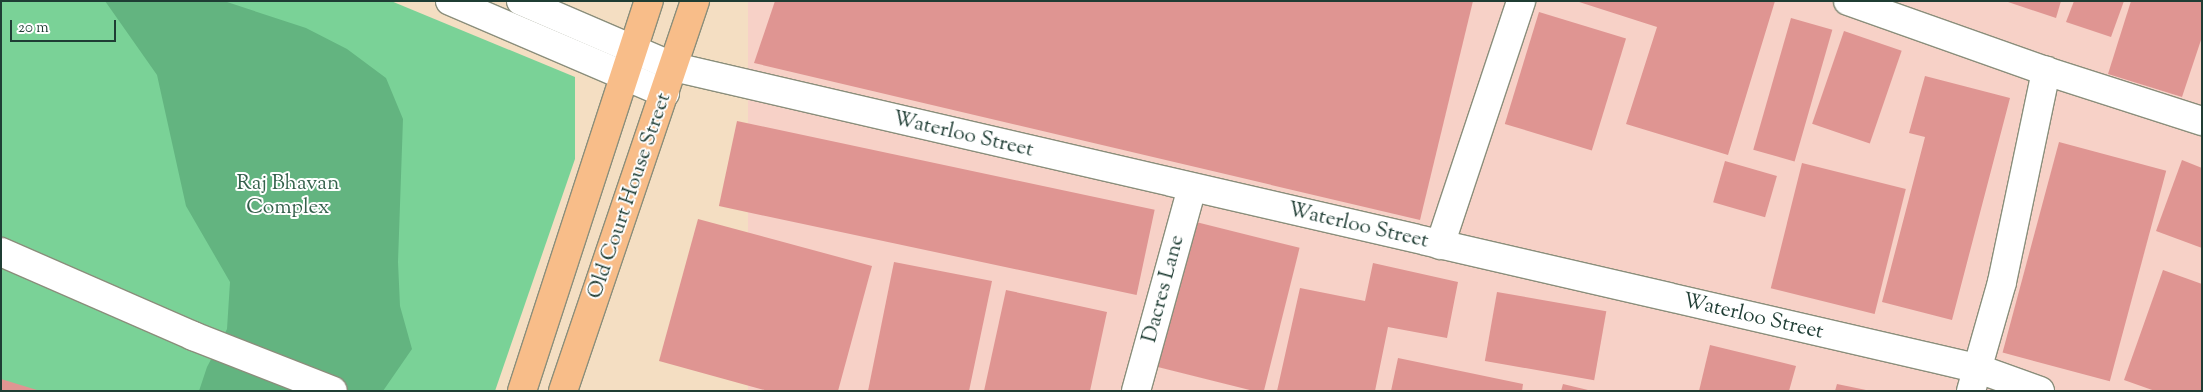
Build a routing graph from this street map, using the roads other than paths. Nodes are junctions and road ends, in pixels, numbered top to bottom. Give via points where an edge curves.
1 (450, 1) edge
2 (521, 1) edge
3 (649, 1) edge
4 (696, 1) edge
5 (1521, 1) edge
6 (1848, 1) edge
7 (633, 50) junction
8 (674, 67) junction
9 (2046, 71) junction
10 (624, 76) junction
11 (665, 92) junction
12 (2202, 121) edge
13 (1192, 188) junction
14 (1440, 245) junction
15 (1, 252) edge
16 (1974, 380) edge
17 (333, 391) edge
18 (522, 391) edge
19 (563, 391) edge
20 (1136, 391) edge
21 (2040, 391) edge

1 - 10 street
2 - 7 street, Waterloo Street
3 - 7 main road
4 - 8 main road, Old Court House Street
5 - 14 street
6 - 9 street
7 - 8 street, Waterloo Street
7 - 10 main road
8 - 11 main road, Old Court House Street
8 - 13 street, Waterloo Street
9 - 12 street
9 - 16 street via 2002,282
10 - 11 street
10 - 18 main road
11 - 19 main road, Old Court House Street
13 - 14 street, Waterloo Street
13 - 20 street, Dacres Lane
14 - 16 street, Waterloo Street
15 - 17 street via 193,336
16 - 21 street, Waterloo Street

